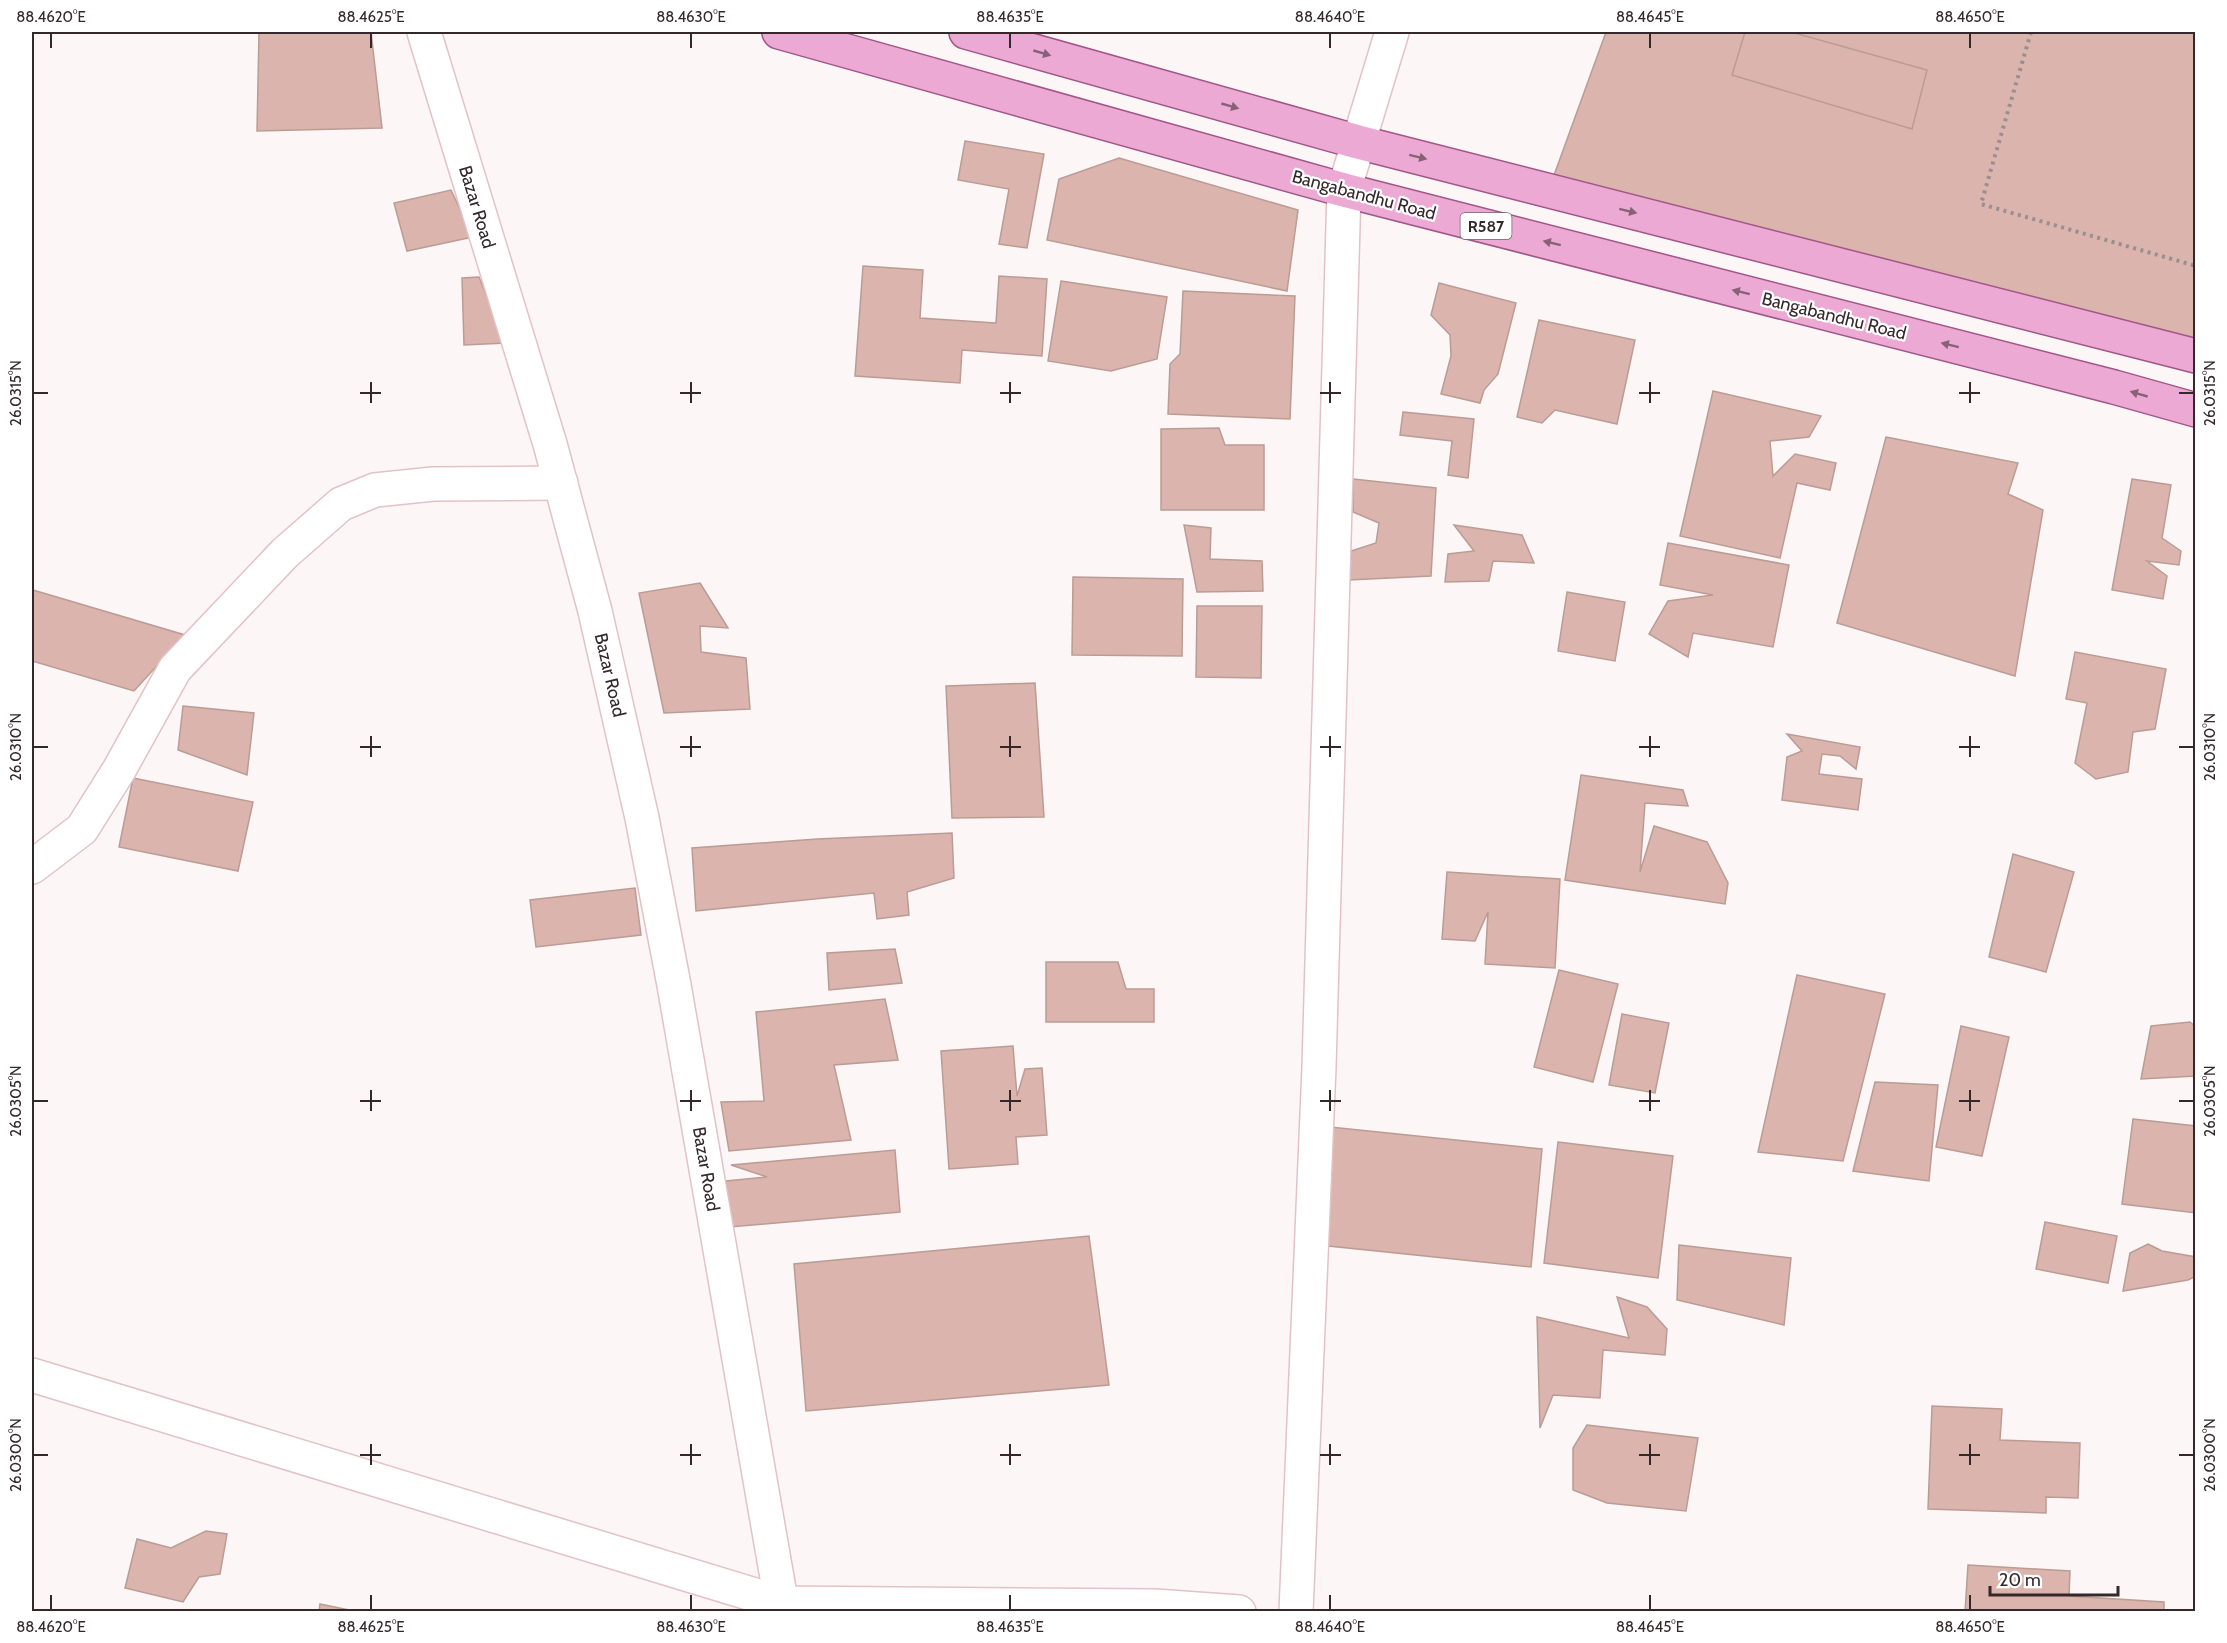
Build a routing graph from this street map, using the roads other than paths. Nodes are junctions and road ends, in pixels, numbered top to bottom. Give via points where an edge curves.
1 (424, 32) edge
2 (779, 32) edge
3 (966, 32) edge
4 (1392, 32) edge
5 (1358, 142) junction
6 (1344, 190) junction
7 (2196, 356) edge
8 (2196, 410) edge
9 (561, 483) junction
10 (32, 867) edge
11 (32, 1375) edge
12 (782, 1607) edge
13 (1239, 1611) edge
14 (1296, 1611) edge

1 - 9 street, Bazar Road
2 - 6 main road, Bangabandhu Road / R587
3 -> 5 main road
4 - 5 street
5 - 6 street
5 -> 7 main road
8 -> 6 main road, Bangabandhu Road / R587
6 - 14 street via 1319,1067
9 - 10 street via 433,484 375,490 341,504 285,553 175,669 82,829
9 - 12 street, Bazar Road via 642,818
11 - 12 street
12 - 13 street via 1155,1606

